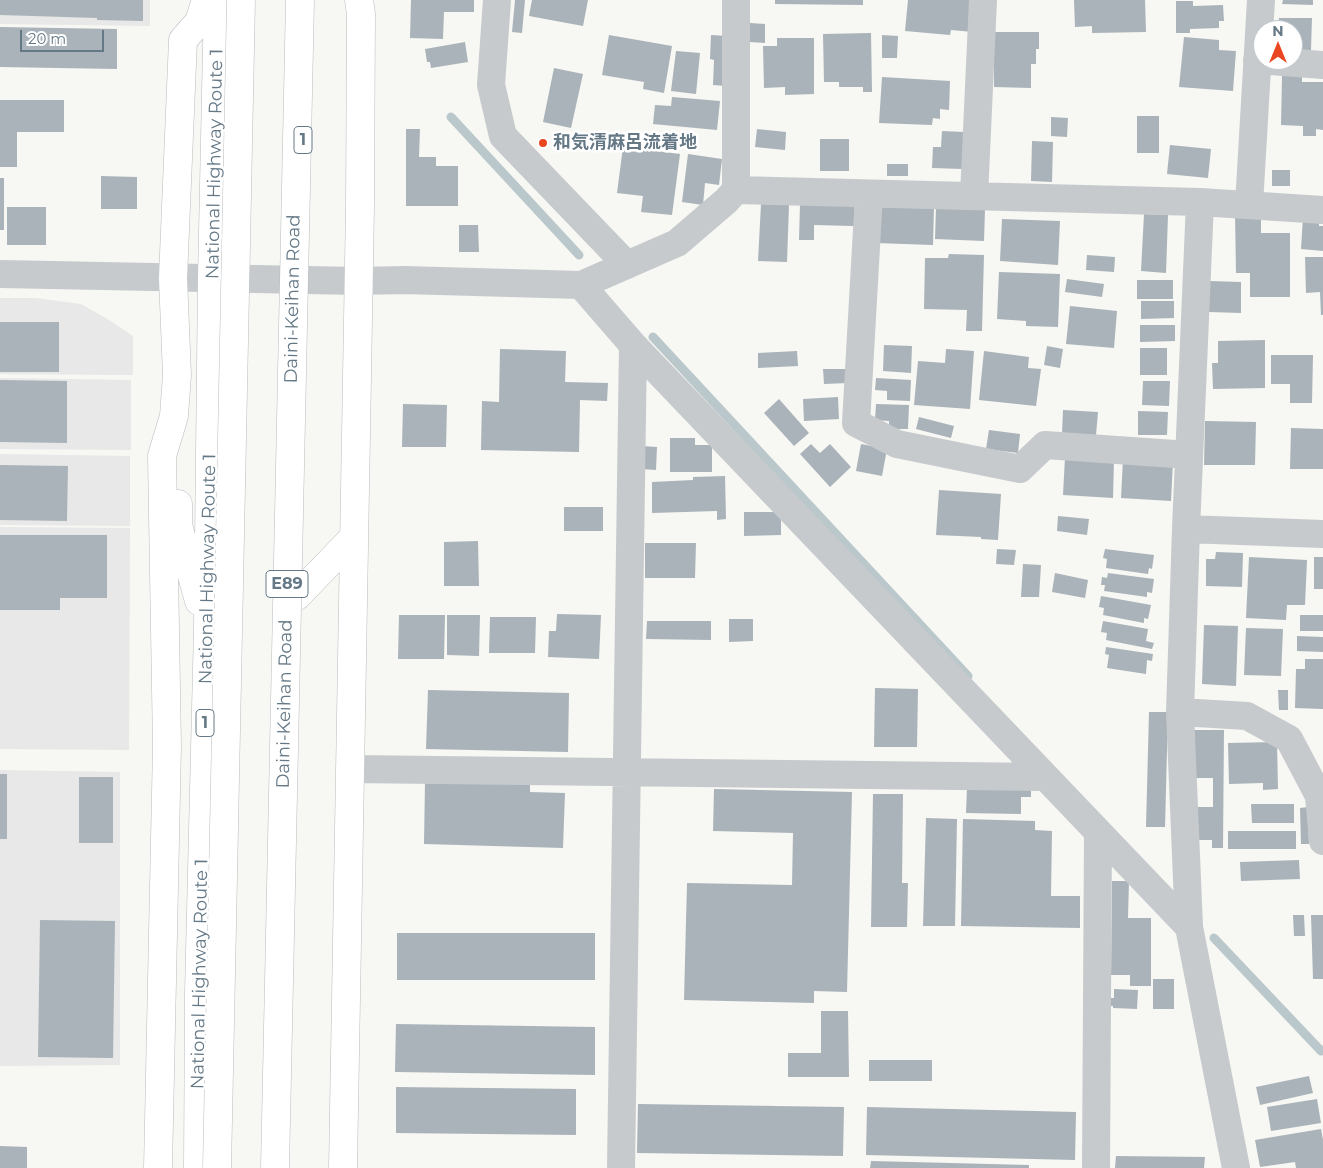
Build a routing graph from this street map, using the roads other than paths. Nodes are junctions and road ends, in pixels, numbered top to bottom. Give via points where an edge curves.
1 (206, 0) edge
2 (218, 0) edge
3 (241, 0) edge
4 (300, 0) edge
5 (305, 0) edge
6 (359, 0) edge
7 (497, 0) edge
8 (736, 0) edge
9 (983, 0) edge
10 (1260, 0) edge
11 (1259, 20) edge
12 (1303, 63) edge
13 (1323, 65) edge
14 (1256, 70) edge
15 (736, 190) junction
16 (869, 194) junction
17 (974, 196) junction
18 (1200, 202) junction
19 (1249, 205) junction
20 (1323, 210) edge
21 (627, 265) junction
22 (0, 274) edge
23 (173, 278) junction
24 (212, 278) junction
25 (301, 280) junction
26 (358, 281) junction
27 (581, 286) junction
28 (633, 345) junction
29 (174, 416) junction
30 (1189, 455) junction
31 (1186, 529) junction
32 (1323, 534) edge
33 (354, 537) junction
34 (297, 596) junction
35 (208, 628) junction
36 (1180, 712) junction
37 (350, 769) junction
38 (626, 772) junction
39 (1045, 778) junction
40 (1318, 785) edge
41 (1098, 833) junction
42 (1323, 841) edge
43 (1188, 928) junction
44 (158, 1168) edge
45 (198, 1168) edge
46 (217, 1168) edge
47 (275, 1168) edge
48 (286, 1168) edge
49 (343, 1168) edge
50 (621, 1168) edge
51 (1096, 1168) edge
52 (1236, 1168) edge

1 - 23 highway via 199,22 183,40
2 - 24 highway, National Highway Route 1 / 1
3 - 46 highway, bridge
4 - 47 highway, Daini-Keihan Road / E89, bridge
5 - 25 highway, 1
6 - 26 highway
7 - 21 street via 491,85 503,136
8 - 15 street
9 - 17 street
10 - 11 street
12 - 13 street
14 - 19 street
15 - 16 street
15 - 21 street via 677,244
16 - 17 street
16 - 30 street via 856,424 897,444 1020,469 1045,445
17 - 18 street
18 - 19 street
18 - 30 street
19 - 20 street
21 - 27 street
22 - 23 street
23 - 24 street
23 - 29 highway via 177,374
24 - 25 street
24 - 35 highway, National Highway Route 1 / 1
25 - 26 street
25 - 34 highway, 1
26 - 27 street
26 - 33 highway
27 - 28 street
28 - 38 street
28 - 39 street
29 - 35 highway via 178,525
29 - 44 highway via 162,456 167,746
30 - 31 street
31 - 32 street
31 - 36 street
33 - 34 highway
33 - 37 highway
34 - 48 highway, 1
35 - 45 highway, National Highway Route 1 / 1
36 - 40 street via 1247,716 1289,739
36 - 43 street
37 - 38 street
37 - 49 highway
38 - 39 street
38 - 50 street
39 - 41 street
40 - 42 street
41 - 43 street
41 - 51 street
43 - 52 street

